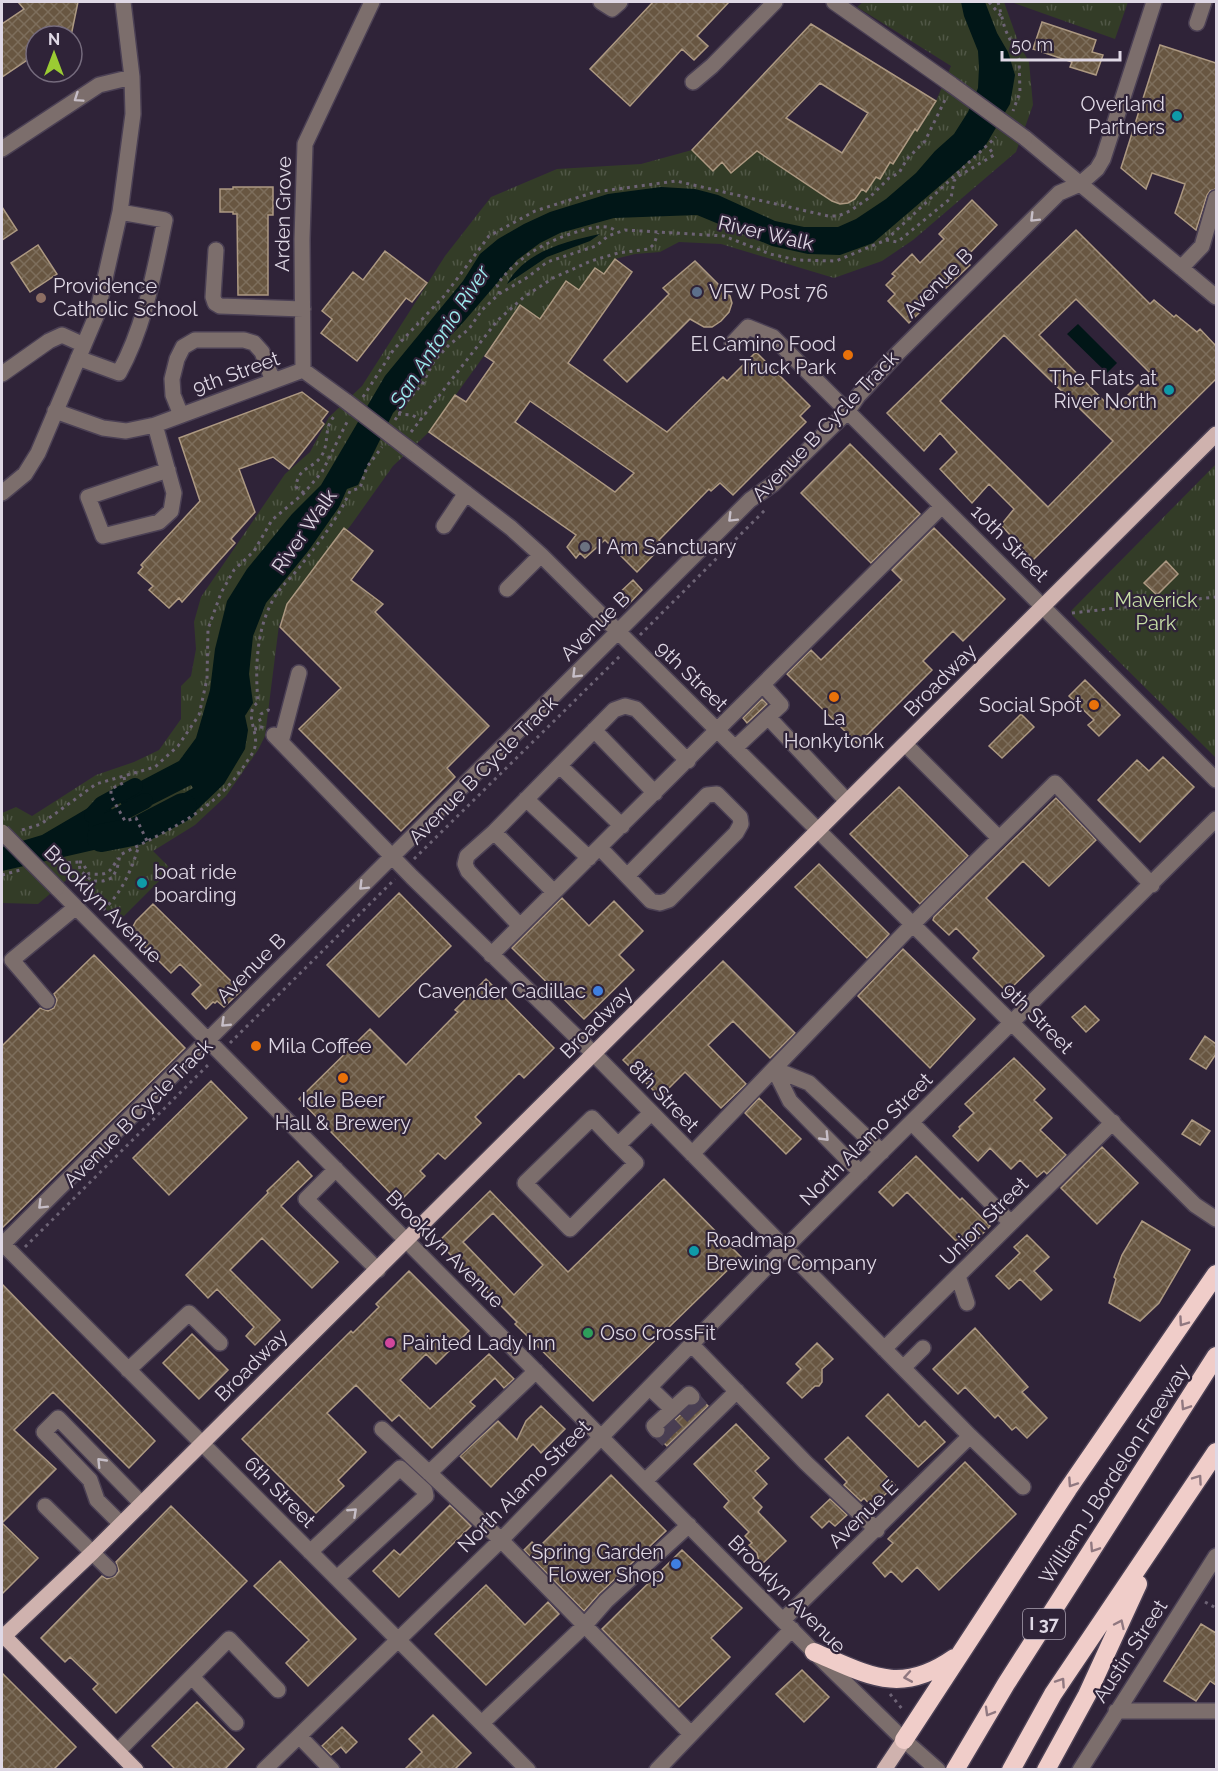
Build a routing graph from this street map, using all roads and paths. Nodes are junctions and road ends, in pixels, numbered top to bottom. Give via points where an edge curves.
1 (123, 2) edge
2 (372, 2) edge
3 (601, 2) edge
4 (620, 2) edge
5 (775, 2) edge
6 (834, 2) edge
7 (988, 2) edge
8 (998, 2) edge
9 (1154, 2) edge
10 (1204, 2) edge
11 (1002, 16) junction
12 (1197, 23) dead end
13 (132, 77) junction
14 (693, 82) dead end
15 (945, 100) dead end
16 (1012, 115) dead end
17 (999, 134) dead end
18 (998, 139) dead end
19 (2, 149) edge
20 (1080, 184) junction
21 (1216, 198) edge
22 (120, 212) junction
23 (618, 232) junction
24 (658, 232) junction
25 (886, 240) junction
26 (216, 250) dead end
27 (1181, 268) junction
28 (499, 294) junction
29 (1216, 297) edge
30 (303, 309) junction
31 (732, 344) dead end
32 (81, 352) junction
33 (303, 370) junction
34 (2, 374) edge
35 (273, 381) junction
36 (353, 406) junction
37 (55, 411) junction
38 (847, 411) junction
39 (398, 414) junction
40 (335, 415) dead end
41 (181, 416) junction
42 (421, 420) junction
43 (394, 423) dead end
44 (154, 425) junction
45 (411, 432) dead end
46 (1216, 434) edge
47 (386, 440) dead end
48 (168, 470) junction
49 (2, 493) edge
50 (304, 493) junction
51 (466, 493) junction
52 (770, 506) dead end
53 (942, 506) junction
54 (444, 526) dead end
55 (541, 555) junction
56 (507, 590) dead end
57 (1216, 597) edge
58 (1044, 607) junction
59 (1072, 613) dead end
60 (617, 633) junction
61 (630, 645) junction
62 (299, 673) dead end
63 (763, 685) junction
64 (268, 710) dead end
65 (768, 717) junction
66 (254, 729) junction
67 (594, 730) junction
68 (717, 730) junction
69 (905, 744) junction
70 (735, 748) junction
71 (688, 760) junction
72 (560, 766) junction
73 (124, 776) junction
74 (1216, 780) edge
75 (655, 793) junction
76 (526, 799) junction
77 (848, 801) junction
78 (1216, 819) edge
79 (622, 826) junction
80 (21, 830) dead end
81 (818, 830) junction
82 (2, 832) edge
83 (494, 832) junction
84 (999, 838) junction
85 (147, 841) junction
86 (139, 845) junction
87 (594, 853) junction
88 (120, 855) junction
89 (394, 856) junction
90 (79, 862) junction
91 (51, 864) dead end
92 (20, 869) dead end
93 (405, 869) junction
94 (2, 875) edge
95 (627, 876) junction
96 (1152, 885) junction
97 (554, 892) junction
98 (76, 907) junction
99 (103, 910) dead end
100 (913, 924) junction
101 (520, 926) junction
102 (491, 955) junction
103 (47, 1001) dead end
104 (1013, 1023) junction
105 (208, 1040) junction
106 (220, 1053) junction
107 (594, 1054) junction
108 (774, 1069) junction
109 (651, 1113) junction
110 (912, 1122) junction
111 (1113, 1122) junction
112 (618, 1145) junction
113 (882, 1152) junction
114 (692, 1154) junction
115 (336, 1169) junction
116 (861, 1173) junction
117 (1216, 1219) edge
118 (1011, 1223) junction
119 (407, 1240) junction
120 (2, 1245) edge
121 (785, 1248) junction
122 (15, 1257) junction
123 (378, 1270) junction
124 (1216, 1274) edge
125 (958, 1276) junction
126 (967, 1303) dead end
127 (220, 1343) dead end
128 (692, 1345) junction
129 (923, 1348) dead end
130 (884, 1349) junction
131 (1216, 1356) edge
132 (903, 1368) junction
133 (128, 1370) junction
134 (536, 1371) junction
135 (650, 1388) junction
136 (737, 1391) junction
137 (673, 1412) tunnel mouth
138 (382, 1429) dead end
139 (970, 1436) junction
140 (602, 1437) junction
141 (202, 1444) junction
142 (1216, 1452) edge
143 (429, 1473) junction
144 (645, 1481) junction
145 (1023, 1487) dead end
146 (142, 1504) junction
147 (45, 1506) dead end
148 (121, 1524) junction
149 (689, 1525) junction
150 (877, 1530) junction
151 (1160, 1536) junction
152 (501, 1540) junction
153 (93, 1552) junction
154 (310, 1552) junction
155 (1216, 1556) edge
156 (110, 1569) dead end
157 (337, 1578) junction
158 (1200, 1599) dead end
159 (1216, 1608) edge
160 (585, 1625) junction
161 (788, 1625) junction
162 (2, 1636) edge
163 (398, 1640) junction
164 (814, 1652) junction
165 (961, 1654) junction
166 (192, 1677) junction
167 (888, 1687) dead end
168 (278, 1690) dead end
169 (904, 1711) dead end
170 (1116, 1711) junction
171 (1216, 1711) edge
172 (236, 1723) dead end
173 (482, 1723) junction
174 (691, 1734) junction
175 (299, 1736) junction
176 (904, 1740) junction
177 (118, 1751) junction
178 (136, 1770) edge
179 (264, 1770) edge
180 (332, 1770) edge
181 (528, 1770) edge
182 (657, 1770) edge
183 (884, 1770) edge
184 (938, 1770) edge
185 (956, 1770) edge
186 (1011, 1770) edge
187 (1046, 1770) edge
188 (1080, 1770) edge

1 - 13 street
2 - 30 street, Arden Grove via 305,144
3 - 4 street via 612,9
5 - 14 street
6 - 20 street, bridge via 1025,138
7 - 11 path
8 - 11 path
9 - 20 street, Avenue B via 1103,159
10 - 12 street
11 - 16 path via 1019,59 1020,92
13 -> 19 street via 99,85
13 - 22 street via 133,114
15 - 36 path, River Walk via 925,141 899,173 869,198 837,216 676,181 595,192 536,211 489,236 445,295 394,349
17 - 25 path, River Walk
18 - 25 path via 989,148 992,158 957,177 951,198 897,242
20 - 27 street
20 -> 38 street, Avenue B via 1059,194 898,353
21 - 27 street via 1202,246
22 - 32 street via 97,314
22 - 32 street via 165,220 151,288 130,353 119,373
23 - 24 path, River Walk
23 - 28 path, River Walk via 596,246 547,262
23 - 28 path via 598,226 556,239 511,268 497,285
24 - 25 path, River Walk via 724,236 770,254 817,262 836,261
24 - 42 path via 649,249 591,261 553,278 524,297 497,321
26 - 30 street via 215,303
27 - 29 street
28 - 39 path, River Walk via 434,361 423,383
30 - 33 street, Arden Grove
31 - 38 street, 10th Street via 748,327 773,337
32 - 34 street via 62,336
32 - 37 street
33 - 35 street, 9th Street
33 - 36 street, 9th Street
35 - 41 street, 9th Street
35 - 41 street via 262,352 254,343 195,340 183,347 172,379
36 - 50 path, River Walk via 322,472
36 - 51 street, 9th Street, bridge
37 - 44 street, 9th Street via 103,428 126,430
37 - 49 street via 25,474
38 - 53 street, 10th Street
38 -> 60 street, Avenue B via 773,484 750,500
39 - 42 path
39 - 43 path, River Walk
40 - 50 path via 328,426 321,457 300,473 296,487
41 - 44 street, 9th Street
42 - 45 path
44 - 48 street
46 - 58 main road, Broadway
47 - 66 path, River Walk via 367,467 360,488 350,491 340,511 275,596 257,652 258,702 250,716
48 - 48 street via 174,493 171,511 159,522 103,536 88,497
50 - 73 path, River Walk via 272,520 221,593 208,629 207,679 199,715 178,746 156,767
51 - 54 street
51 - 55 street, 9th Street
52 - 61 path, Avenue B Cycle Track
53 - 58 street, 10th Street
53 - 63 street
55 - 56 street
55 - 60 street, 9th Street
57 - 59 path
58 - 69 main road, Broadway
58 - 74 street, 10th Street
60 - 61 street, 9th Street
60 -> 89 street, Avenue B
61 - 68 street, 9th Street
61 - 93 path, Avenue B Cycle Track
62 - 89 street, 8th Street via 277,739
63 - 65 street via 781,705
63 - 68 street
64 - 66 path via 259,717 261,729
65 - 70 street
65 - 77 street
66 - 85 path, River Walk via 255,748 234,780 204,810
67 - 71 street via 615,710 625,706 636,709
67 - 72 street
67 - 75 street
68 - 70 street, 9th Street
68 - 71 street
69 - 77 main road, Broadway
69 - 84 street
70 - 81 street, 9th Street
71 - 75 street
72 - 76 street
72 - 79 street
73 - 80 path, River Walk via 96,784 41,824
73 - 85 path via 125,782 111,789 111,796 125,821 136,818
75 - 79 street
76 - 83 street
76 - 87 street
77 - 81 main road, Broadway
78 - 96 street, North Alamo Street
79 - 87 street
81 - 100 street, 9th Street
81 - 107 main road, Broadway
82 - 98 street, Brooklyn Avenue, bridge
83 - 97 street
83 - 101 street via 467,856 465,864 468,872
84 - 96 street via 1055,783
84 - 100 street
85 - 86 path, River Walk
86 - 88 path, River Walk
86 - 99 path via 131,870
87 - 95 street
87 - 97 street
88 - 90 path, River Walk via 110,872 103,875 89,874
88 - 90 path via 112,878 103,881 84,876
89 - 93 street, 8th Street
89 -> 105 street, Avenue B
90 - 91 path
92 - 94 path
93 - 102 street, 8th Street
93 - 106 path, Avenue B Cycle Track
95 - 95 street via 707,795 717,794 740,817 736,833 669,900 651,901
96 - 104 street, North Alamo Street
97 - 101 street
98 - 103 street via 12,960
98 - 105 street, Brooklyn Avenue
100 - 104 street, 9th Street
100 - 108 street
101 - 102 street
102 - 107 street, 8th Street
104 - 110 street, North Alamo Street
104 - 111 street, 9th Street
105 - 106 street, Brooklyn Avenue
105 -> 120 street, Avenue B
106 - 115 street, Brooklyn Avenue
106 - 122 path, Avenue B Cycle Track
107 - 109 street, 8th Street
107 - 119 main road, Broadway
108 - 113 street via 809,1083
108 - 114 street
108 -> 116 street via 790,1101
109 - 112 street
109 - 114 street, 8th Street
110 - 113 street, North Alamo Street
110 - 118 street
111 - 117 street, 9th Street via 1195,1205
111 - 118 street, Union Street
112 - 112 street via 592,1118 525,1184 570,1229 636,1163
113 - 116 street, North Alamo Street
114 - 121 street, 8th Street
115 - 119 street, Brooklyn Avenue
115 - 123 street via 306,1199
116 - 121 street, North Alamo Street
118 - 125 street, Union Street
119 - 123 main road, Broadway
119 - 134 street, Brooklyn Avenue
120 - 122 street, 6th Street
121 - 128 street, North Alamo Street
121 - 130 street, 8th Street
122 - 133 street, 6th Street
123 - 141 main road, Broadway
124 -> 165 highway via 1068,1489
125 - 126 street
125 - 130 street, Union Street
127 - 133 street via 189,1313
128 - 135 street, North Alamo Street
128 - 136 street
129 - 132 street
130 - 132 street, 8th Street
131 -> 185 highway, William J Bordelon Freeway / I 37 via 1006,1684
132 - 139 street, 8th Street
133 - 141 street, 6th Street
134 - 140 street, Brooklyn Avenue
134 - 143 street
135 - 137 street
135 - 140 street, North Alamo Street
136 - 144 street via 703,1418
136 - 150 street
138 - 143 street
139 - 145 street, 8th Street
139 - 150 street, Avenue E
140 - 144 street, Brooklyn Avenue
140 - 152 street, North Alamo Street
141 - 146 main road, Broadway
141 - 154 street, 6th Street
151 -> 142 highway, I 37
143 - 152 street
144 - 149 street, Brooklyn Avenue
146 - 148 main road, Broadway
146 -> 148 street via 58,1418 44,1432 90,1480 98,1500
147 - 153 street
148 - 153 main road, Broadway
149 - 160 street
149 - 161 street, Brooklyn Avenue
150 - 161 street, Avenue E
186 -> 151 highway, I 37 via 1053,1694
187 -> 151 highway via 1087,1695
152 - 160 street
152 - 163 street, North Alamo Street
153 - 156 street
153 - 162 main road, Broadway
154 - 157 street, 6th Street
154 -> 157 street via 400,1468 425,1491 426,1496
155 - 170 street, Austin Street
157 - 163 street, 6th Street
158 - 159 path
160 - 173 street
160 - 174 street
161 - 164 street, Brooklyn Avenue
161 - 174 street, Avenue E
162 - 177 main road
163 - 173 street, 6th Street
163 - 175 street, North Alamo Street
165 -> 164 highway via 939,1669 892,1679 872,1677
164 - 176 street, Brooklyn Avenue
165 - 176 highway
166 - 168 street via 230,1640
166 - 172 street
166 - 177 street
167 - 169 path
170 - 171 street
170 - 188 street, Austin Street
173 - 181 street, 6th Street
174 - 182 street, Avenue E
175 - 179 street, North Alamo Street
175 - 180 street
176 - 183 main road
176 - 184 street, Brooklyn Avenue
177 - 178 main road

